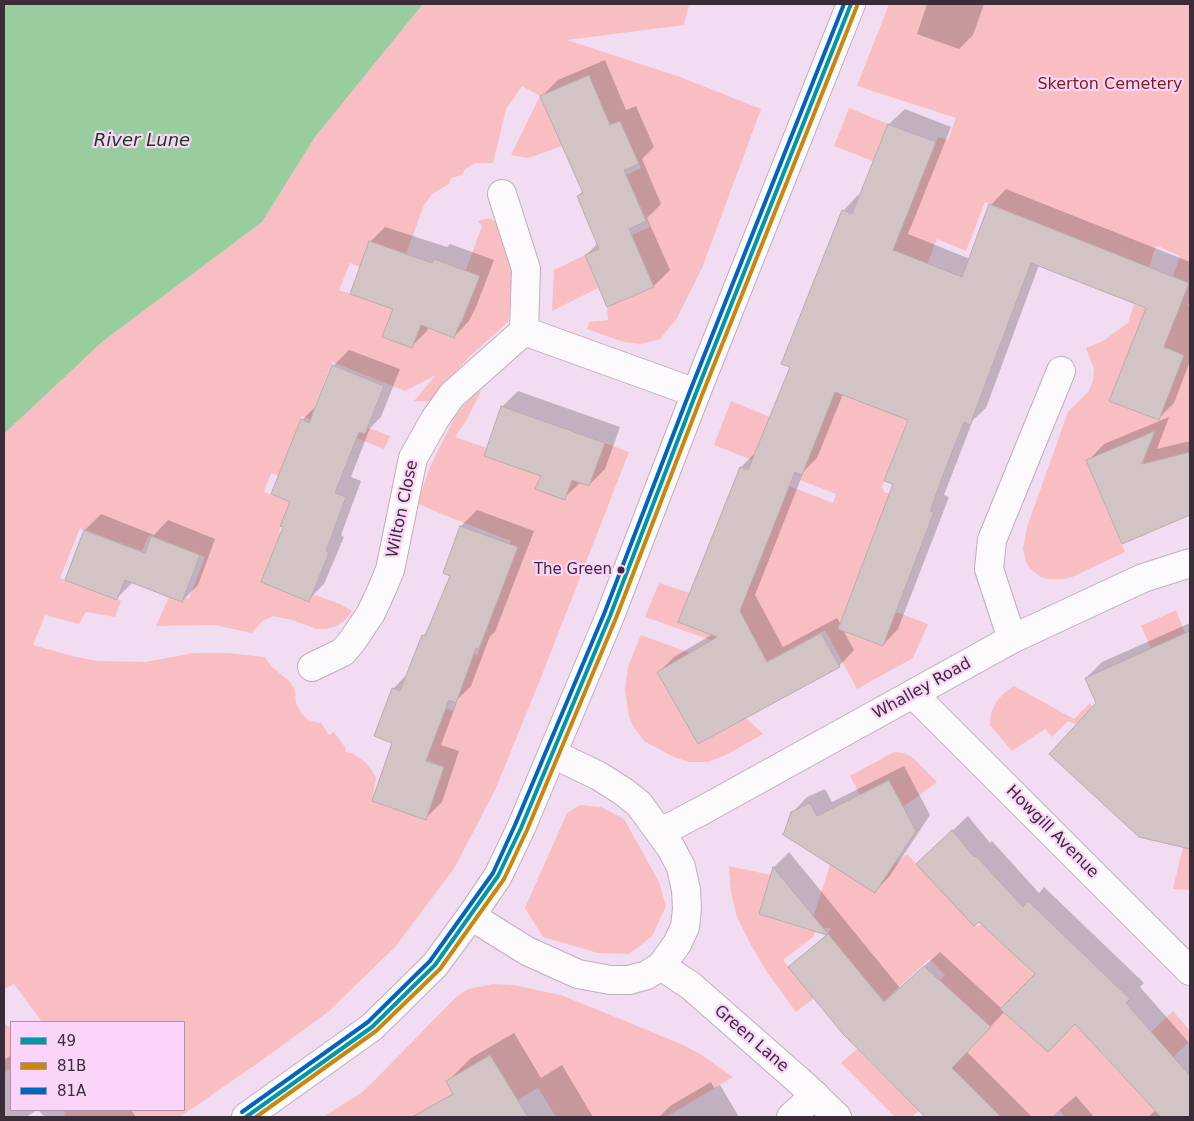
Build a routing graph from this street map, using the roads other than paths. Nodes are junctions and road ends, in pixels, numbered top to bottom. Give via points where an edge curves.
1 (851, 4) edge
2 (502, 194) dead end
3 (524, 331) junction
4 (1061, 371) dead end
5 (696, 393) junction
6 (1190, 563) edge
7 (1012, 639) junction
8 (312, 667) dead end
9 (913, 694) junction
10 (553, 754) junction
11 (660, 832) junction
12 (472, 916) junction
13 (1188, 964) edge
14 (661, 966) junction
15 (815, 1095) junction
16 (246, 1117) edge
17 (792, 1117) edge
18 (837, 1117) edge

1 - 5 street
2 - 3 street via 526,269
3 - 5 street
3 - 8 street, Wilton Close via 452,395 435,420 413,458 390,570 371,613 343,652
4 - 7 street via 992,540 988,568
5 - 10 street
6 - 7 street, Whalley Road via 1143,578
7 - 9 street, Whalley Road
9 - 11 street, Whalley Road
9 - 13 street, Howgill Avenue
10 - 11 street via 624,792 639,804
10 - 12 street via 498,876
11 - 14 street via 681,867 687,909 685,927
12 - 14 street via 527,951 578,974 629,980 647,975
12 - 16 street via 435,965 372,1027
14 - 15 street, Green Lane via 691,986
15 - 17 street
15 - 18 street, Green Lane

